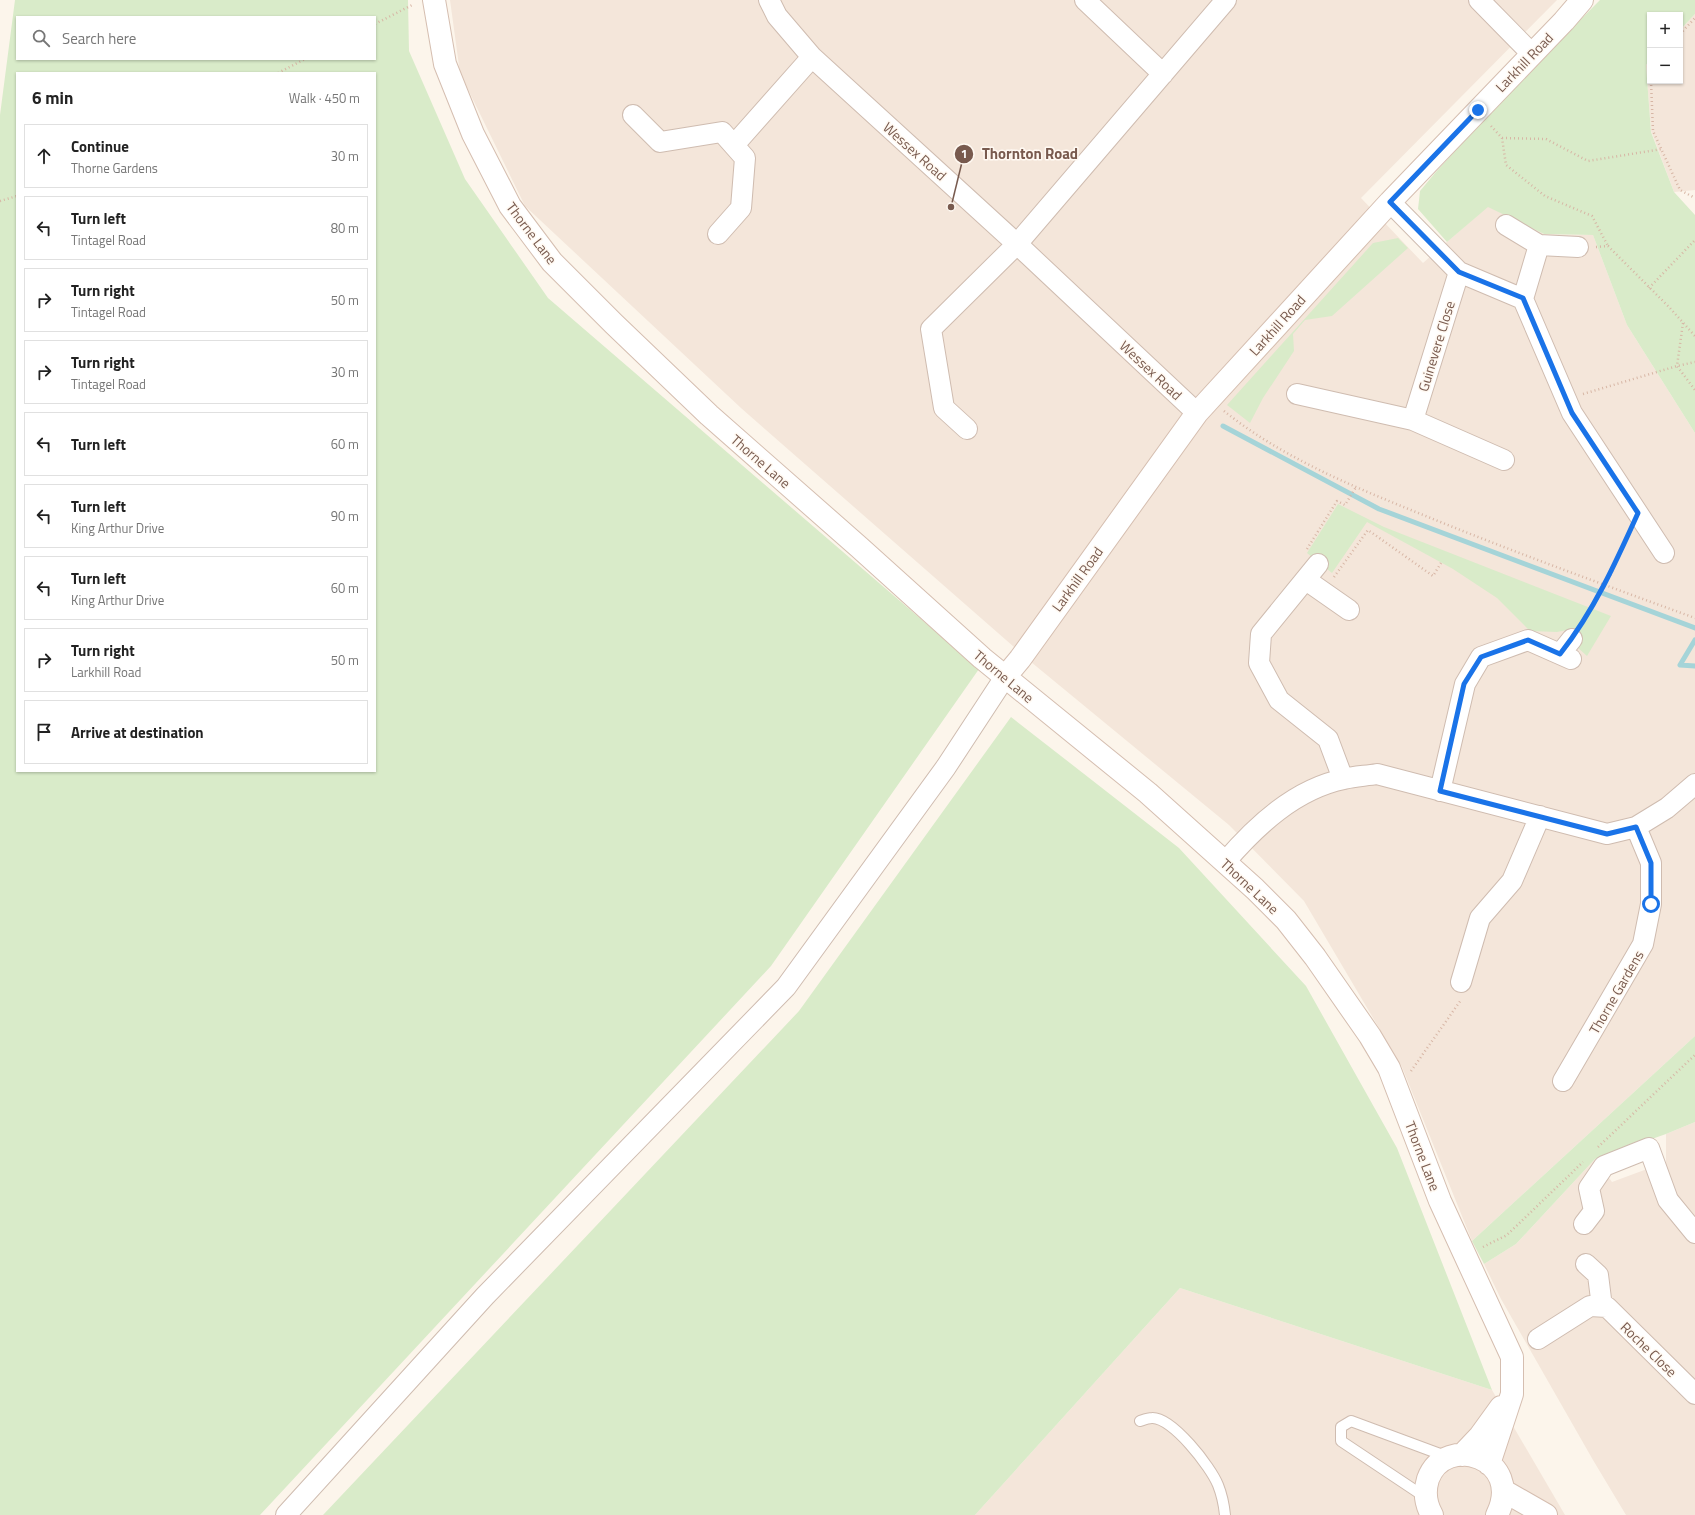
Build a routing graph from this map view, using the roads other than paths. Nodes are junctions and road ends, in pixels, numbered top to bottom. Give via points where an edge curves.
1 (769, 0) edge
2 (1085, 0) edge
3 (1226, 0) edge
4 (1479, 0) edge
5 (1582, 0) edge
6 (426, 1) edge
7 (1532, 54) junction
8 (812, 58) junction
9 (1163, 74) junction
10 (633, 114) dead end
11 (734, 145) junction
12 (1390, 202) junction
13 (1506, 225) dead end
14 (718, 234) dead end
15 (1017, 244) junction
16 (1539, 245) junction
17 (1578, 248) road end
18 (1459, 272) junction
19 (1523, 298) junction
20 (1297, 394) dead end
21 (1203, 406) junction
22 (1413, 420) junction
23 (967, 429) dead end
24 (1504, 460) dead end
25 (1664, 553) dead end
26 (1350, 610) dead end
27 (1568, 651) road end
28 (1004, 677) junction
29 (1343, 779) junction
30 (1695, 784) edge
31 (1440, 791) junction
32 (1540, 816) junction
33 (1636, 827) junction
34 (1224, 862) junction
35 (1461, 982) road end
36 (1563, 1081) dead end
37 (1584, 1224) dead end
38 (1695, 1233) edge
39 (1586, 1264) dead end
40 (1602, 1307) junction
41 (1538, 1338) dead end
42 (1512, 1394) junction
43 (1695, 1394) edge
44 (1140, 1421) dead end
45 (1455, 1456) junction
46 (1489, 1464) junction
47 (1504, 1491) junction
48 (1429, 1506) edge
49 (286, 1515) edge
50 (1225, 1515) edge
51 (1497, 1515) edge
52 (1546, 1515) edge

1 - 8 street, Wessex Road via 777,16
2 - 9 street
3 - 9 street
4 - 7 street
5 - 7 street, Larkhill Road
6 - 28 street, Thorne Lane via 445,64 473,134 510,206 552,262 709,415
7 - 12 street, Larkhill Road
8 - 11 street
8 - 15 street, Wessex Road
9 - 15 street
10 - 11 street via 660,142 722,132
11 - 14 street via 745,158 741,208
12 - 18 street
12 - 21 street, Larkhill Road
13 - 16 street
15 - 21 street, Wessex Road
15 - 23 street via 931,329 944,408
16 - 17 street
16 - 19 street
18 - 19 street
18 - 22 street, Guinevere Close
19 - 25 street via 1572,413
20 - 22 street
21 - 28 street, Larkhill Road
22 - 24 street
26 - 29 street via 1312,572 1261,634 1259,663 1279,700 1328,739
27 - 31 street via 1528,640 1481,657 1464,684
28 - 34 street, Thorne Lane via 1148,793
28 - 49 street via 946,767 786,987 485,1296
29 - 31 street via 1377,774
29 - 34 street via 1301,795 1251,833
30 - 33 street via 1667,808
31 - 32 street
32 - 33 street via 1607,834
32 - 35 street via 1512,881 1480,918
33 - 36 street, Thorne Gardens via 1651,863 1651,904 1643,944
34 - 42 street, Thorne Lane via 1286,920 1370,1036 1389,1068 1440,1201 1512,1358
37 - 38 street via 1594,1211 1589,1188 1604,1166 1650,1148 1668,1200
39 - 40 street via 1598,1276
40 - 41 street via 1590,1306
40 - 43 street, Roche Close via 1607,1307
42 - 45 street via 1480,1436
42 - 46 street, Thorne Lane
44 - 50 lane via 1152,1417 1162,1421 1191,1446 1218,1484
45 - 46 street via 1476,1457
45 - 48 street via 1438,1465 1430,1476
45 - 48 lane via 1351,1421 1341,1427 1341,1441
46 - 47 street via 1499,1476
47 - 51 street
47 - 52 street

